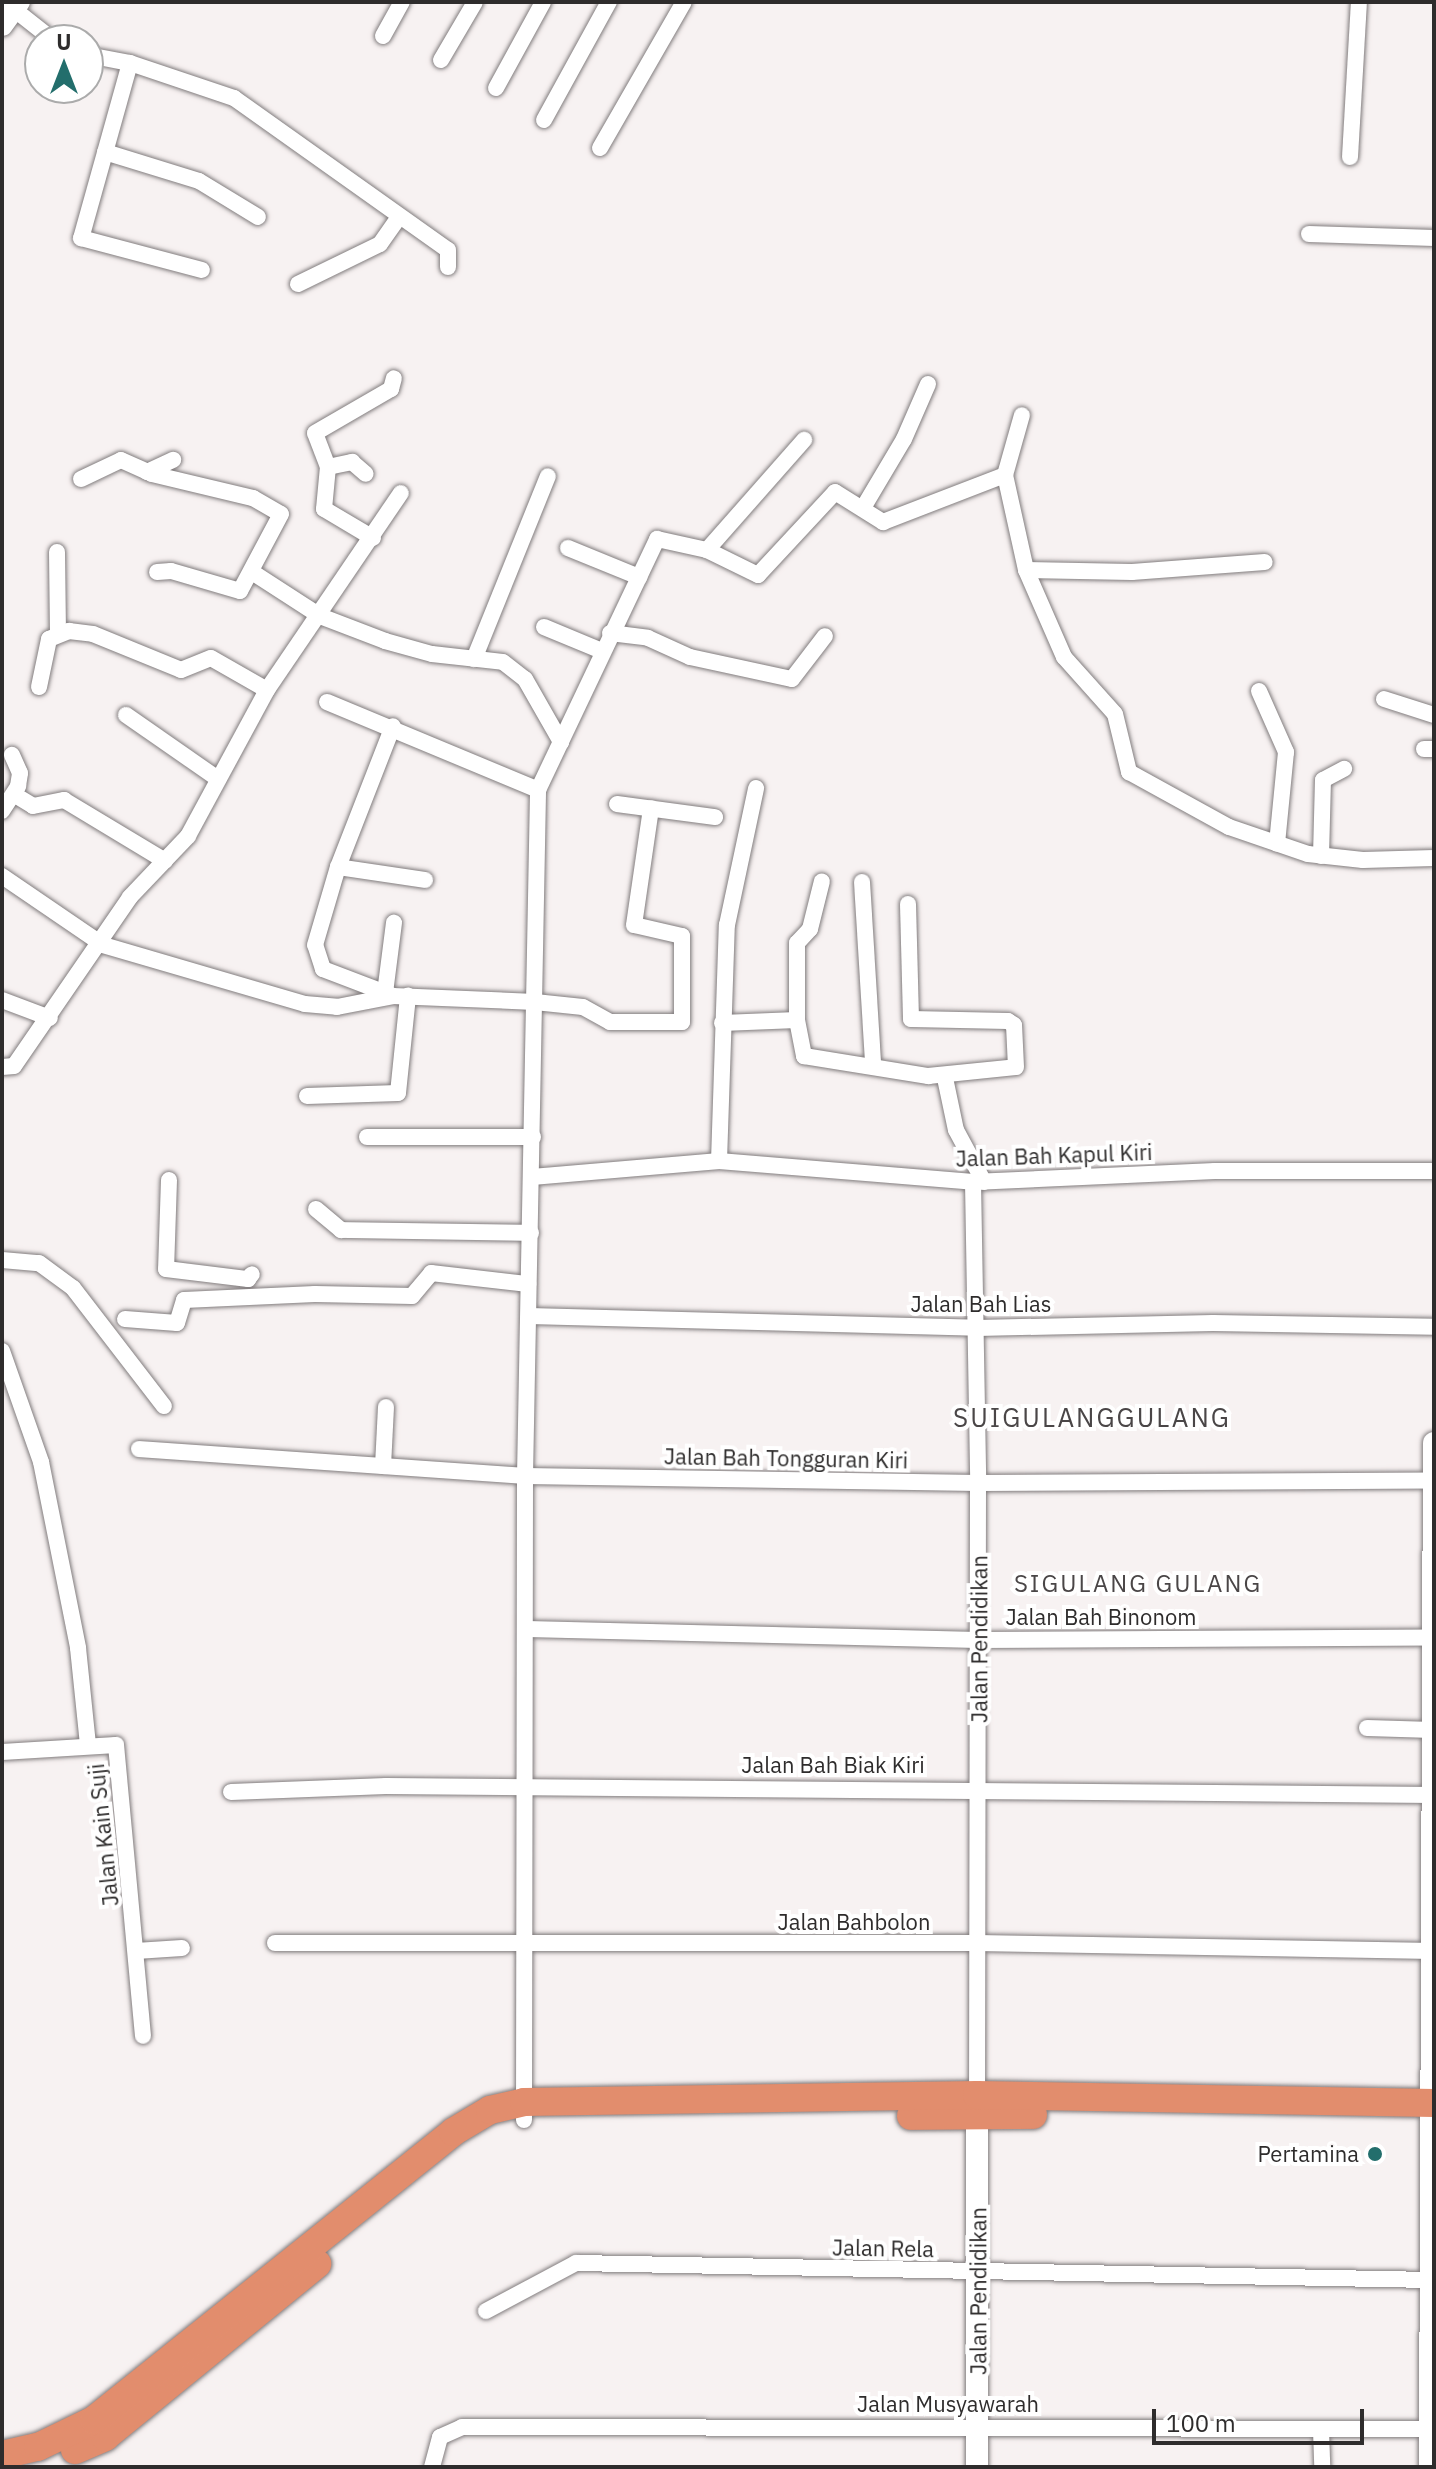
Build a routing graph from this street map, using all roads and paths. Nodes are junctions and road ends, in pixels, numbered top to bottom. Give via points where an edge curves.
1 (402, 2) edge
2 (475, 2) edge
3 (543, 2) edge
4 (609, 2) edge
5 (684, 2) edge
6 (1359, 2) edge
7 (12, 12) edge
8 (30, 24) edge
9 (383, 36) dead end
10 (104, 58) edge
11 (441, 60) dead end
12 (130, 63) junction
13 (496, 88) dead end
14 (544, 120) dead end
15 (600, 148) dead end
16 (105, 152) junction
17 (1350, 157) dead end
18 (258, 217) dead end
19 (398, 218) junction
20 (1309, 234) dead end
21 (1434, 238) edge
22 (448, 267) dead end
23 (202, 270) dead end
24 (298, 284) dead end
25 (394, 378) dead end
26 (928, 384) dead end
27 (1022, 415) dead end
28 (804, 440) dead end
29 (173, 460) dead end
30 (328, 467) junction
31 (147, 472) junction
32 (366, 474) dead end
33 (1005, 475) junction
34 (548, 476) dead end
35 (81, 479) dead end
36 (401, 493) dead end
37 (863, 508) junction
38 (373, 538) junction
39 (568, 548) dead end
40 (707, 550) junction
41 (57, 552) dead end
42 (1265, 562) dead end
43 (1026, 570) junction
44 (157, 572) dead end
45 (252, 572) junction
46 (639, 577) junction
47 (320, 616) junction
48 (544, 627) dead end
49 (58, 632) junction
50 (610, 633) junction
51 (825, 636) dead end
52 (602, 651) junction
53 (474, 659) junction
54 (39, 687) dead end
55 (267, 690) junction
56 (1259, 691) dead end
57 (1384, 699) dead end
58 (327, 702) dead end
59 (126, 715) dead end
60 (1434, 715) edge
61 (393, 726) junction
62 (561, 742) junction
63 (12, 755) dead end
64 (1344, 769) dead end
65 (218, 779) junction
66 (756, 788) dead end
67 (538, 790) junction
68 (15, 795) junction
69 (617, 804) dead end
70 (651, 808) junction
71 (2, 811) edge
72 (715, 817) dead end
73 (1277, 844) junction
74 (1321, 856) junction
75 (1434, 858) edge
76 (165, 861) junction
77 (338, 867) junction
78 (2, 876) edge
79 (425, 880) dead end
80 (822, 881) dead end
81 (862, 882) dead end
82 (908, 904) dead end
83 (394, 923) dead end
84 (103, 945) junction
85 (395, 995) junction
86 (2, 1000) edge
87 (535, 1002) junction
88 (50, 1018) junction
89 (797, 1020) junction
90 (722, 1023) junction
91 (873, 1063) junction
92 (2, 1067) edge
93 (945, 1078) junction
94 (307, 1096) dead end
95 (367, 1137) dead end
96 (533, 1137) junction
97 (719, 1161) junction
98 (1434, 1171) edge
99 (532, 1177) junction
100 (169, 1180) dead end
101 (979, 1182) junction
102 (316, 1209) dead end
103 (531, 1233) junction
104 (3, 1260) edge
105 (174, 1271) junction
106 (252, 1274) dead end
107 (528, 1284) junction
108 (181, 1303) junction
109 (529, 1316) junction
110 (125, 1319) dead end
111 (1434, 1327) edge
112 (977, 1328) junction
113 (2, 1351) edge
114 (164, 1406) dead end
115 (386, 1407) dead end
116 (1434, 1443) edge
117 (139, 1449) dead end
118 (383, 1466) junction
119 (525, 1476) junction
120 (1434, 1481) edge
121 (978, 1483) junction
122 (527, 1629) junction
123 (1434, 1638) edge
124 (978, 1640) junction
125 (1367, 1728) dead end
126 (1433, 1730) edge
127 (88, 1744) junction
128 (2, 1752) edge
129 (527, 1788) junction
130 (979, 1788) junction
131 (231, 1792) dead end
132 (1433, 1795) edge
133 (275, 1943) dead end
134 (977, 1943) junction
135 (526, 1946) junction
136 (182, 1948) dead end
137 (136, 1951) junction
138 (1433, 1951) edge
139 (143, 2036) dead end
140 (1434, 2103) edge
141 (977, 2105) junction
142 (524, 2111) junction
143 (1434, 2120) edge
144 (979, 2273) junction
145 (1433, 2280) edge
146 (486, 2311) dead end
147 (978, 2425) junction
148 (1432, 2429) edge
149 (1321, 2430) junction
150 (2, 2455) edge
151 (34, 2467) edge
152 (432, 2467) edge
153 (977, 2467) edge
154 (1322, 2467) edge
155 (1430, 2467) edge

1 - 9 street
2 - 11 street
3 - 13 street
4 - 14 street
5 - 15 street
6 - 17 street
7 - 8 street
10 - 12 street
12 - 16 street
12 - 19 street via 234,98
16 - 18 street via 199,181
16 - 23 street via 81,238
19 - 22 street via 448,250
19 - 24 street via 380,244
20 - 21 street
25 - 30 street via 391,389 315,431
26 - 37 street via 907,433
27 - 33 street
28 - 40 street
29 - 31 street
30 - 32 street via 352,462
30 - 38 street via 324,509
31 - 35 street via 118,460
31 - 45 street via 253,498 281,514
33 - 37 street via 883,522
33 - 43 street
34 - 53 street
36 - 38 street
37 - 40 street via 832,493 758,575
38 - 47 street
39 - 46 street
40 - 46 street via 658,538
41 - 49 street
42 - 43 street via 1132,572
43 - 73 street via 1064,657 1115,714 1129,772 1229,827
44 - 45 street via 171,571 235,592
45 - 47 street
46 - 50 street
47 - 53 street via 416,650
47 - 55 street
48 - 52 street
49 - 54 street via 49,639
49 - 55 street via 93,634 181,670 207,657
50 - 51 street via 648,638 690,657 792,679
50 - 52 street
52 - 62 street
53 - 62 street via 499,660 522,675
55 - 65 street
56 - 73 street via 1286,752
57 - 60 street
58 - 61 street
59 - 65 street
61 - 67 street
61 - 77 street
62 - 67 street
63 - 68 street via 20,773
64 - 74 street via 1323,780
65 - 76 street via 188,836
66 - 90 street via 729,916
67 - 87 street
68 - 71 street
68 - 76 street via 33,806 64,800
69 - 70 street
70 - 72 street
70 - 87 street via 634,925 682,936 682,1022 610,1022 583,1007
73 - 74 street
74 - 75 street
76 - 84 street via 130,897
77 - 79 street
77 - 85 street via 315,945 318,964
78 - 84 street
80 - 89 street via 810,929 797,943
81 - 91 street
82 - 93 street via 911,1019 1014,1025 1016,1067
83 - 85 street
84 - 85 street via 305,1004 337,1007
84 - 88 street
85 - 87 street
85 - 94 street via 398,1093
86 - 88 street
87 - 96 street
88 - 92 street via 14,1066
89 - 90 street
89 - 91 street via 803,1056
90 - 97 street
91 - 93 street
93 - 101 street via 956,1130
95 - 96 street
96 - 99 street
97 - 99 street, Jalan Bah Kapul Kiri
97 - 101 street, Jalan Bah Kapul Kiri
98 - 101 street, Jalan Bah Kapul Kiri via 1215,1171
99 - 103 street
100 - 105 street via 165,1265
101 - 112 street, Jalan Pendidikan
102 - 103 street via 341,1230
103 - 107 street
104 - 114 street via 47,1266 73,1288
105 - 106 street via 248,1279
105 - 108 street via 172,1285
107 - 108 street via 431,1273 412,1296 315,1294
107 - 109 street
108 - 110 street via 177,1323
109 - 112 street, Jalan Bah Lias
109 - 119 street
111 - 112 street, Jalan Bah Lias via 1213,1323
112 - 121 street, Jalan Pendidikan
113 - 127 street via 41,1462 78,1648
115 - 118 street
116 - 120 main road
117 - 118 street, Jalan Bah Tongguran Kiri
118 - 119 street, Jalan Bah Tongguran Kiri
119 - 121 street, Jalan Bah Tongguran Kiri
119 - 122 street
120 - 121 street, Jalan Bah Tongguran Kiri
120 - 123 main road
121 - 124 street, Jalan Pendidikan
122 - 124 street, Jalan Bah Binonom
122 - 129 street
123 - 124 street, Jalan Bah Binonom
123 - 126 main road
124 - 130 street, Jalan Pendidikan
125 - 126 street
126 - 132 main road
127 - 128 street, Jalan Kain Suji
127 - 137 street, Jalan Kain Suji via 116,1745
129 - 130 street, Jalan Bah Biak Kiri
129 - 131 street, Jalan Bah Biak Kiri
129 - 135 street
130 - 132 street, Jalan Bah Biak Kiri
130 - 134 street, Jalan Pendidikan
132 - 138 main road
133 - 135 street, Jalan Bahbolon
134 - 135 street, Jalan Bahbolon
134 - 138 street, Jalan Bahbolon
134 - 141 street, Jalan Pendidikan
135 - 142 street
136 - 137 street
137 - 139 street, Jalan Kain Suji
138 - 140 main road
140 - 141 highway
140 - 143 main road
141 - 142 highway
141 - 143 highway
141 - 144 main road, Jalan Pendidikan
142 - 150 highway via 490,2110 453,2132 94,2420 38,2447
142 - 151 highway via 462,2146 105,2437
143 - 145 main road
144 - 145 street, Jalan Rela
144 - 146 street, Jalan Rela via 576,2263
144 - 147 main road, Jalan Pendidikan
145 - 148 main road
147 - 149 street, Jalan Musyawarah
147 - 152 street, Jalan Musyawarah via 462,2427 440,2437
147 - 153 main road, Jalan Pendidikan
148 - 149 street, Jalan Musyawarah
148 - 155 main road
149 - 154 street

